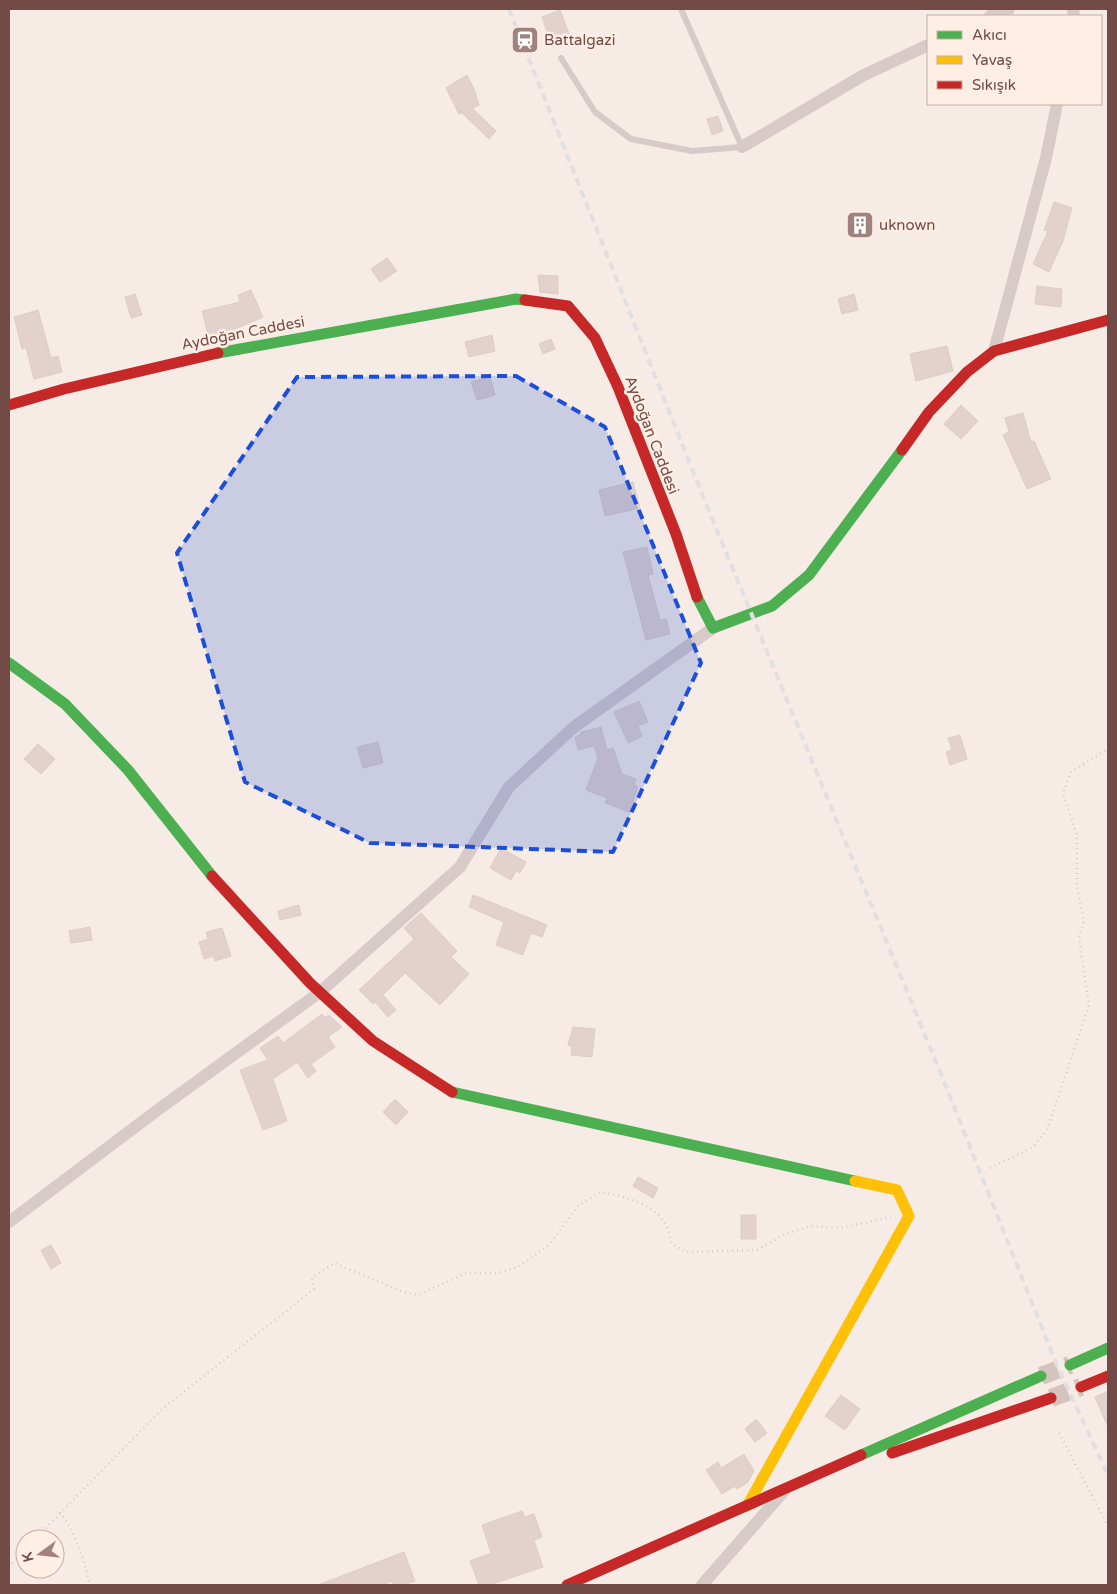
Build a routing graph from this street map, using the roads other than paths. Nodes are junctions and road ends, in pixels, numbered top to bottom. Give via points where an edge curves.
1 (681, 9) edge
2 (1009, 9) edge
3 (993, 15) edge
4 (927, 45) edge
5 (561, 58) dead end
6 (1057, 105) edge
7 (742, 147) junction
8 (1108, 320) edge
9 (994, 351) junction
10 (9, 405) edge
11 (714, 628) junction
12 (9, 663) edge
13 (320, 992) junction
14 (9, 1222) edge
15 (1108, 1348) edge
16 (1070, 1365) tunnel mouth
17 (1041, 1376) tunnel mouth
18 (1108, 1376) edge
19 (1081, 1387) tunnel mouth
20 (1051, 1398) tunnel mouth
21 (788, 1488) junction
22 (747, 1506) junction
23 (567, 1585) edge
24 (702, 1585) edge

1 - 7 lane
2 - 3 street
4 - 7 street via 862,76
5 - 7 lane via 595,112 631,139 692,151
6 - 9 street via 1046,158
8 - 9 street
9 - 11 street via 967,372 929,412 809,575 772,606
10 - 11 street, Aydoğan Caddesi via 221,352 337,330 516,299 568,306 595,338 618,387 676,534 692,587
11 - 13 street via 574,727 516,780 460,867
12 - 13 street via 65,704 128,770 226,894
13 - 14 street
13 - 22 street via 373,1041 455,1094 898,1190 909,1216
15 - 16 street
17 - 21 street
18 - 19 street
20 - 21 street
21 - 22 street
21 - 24 street
22 - 23 street

